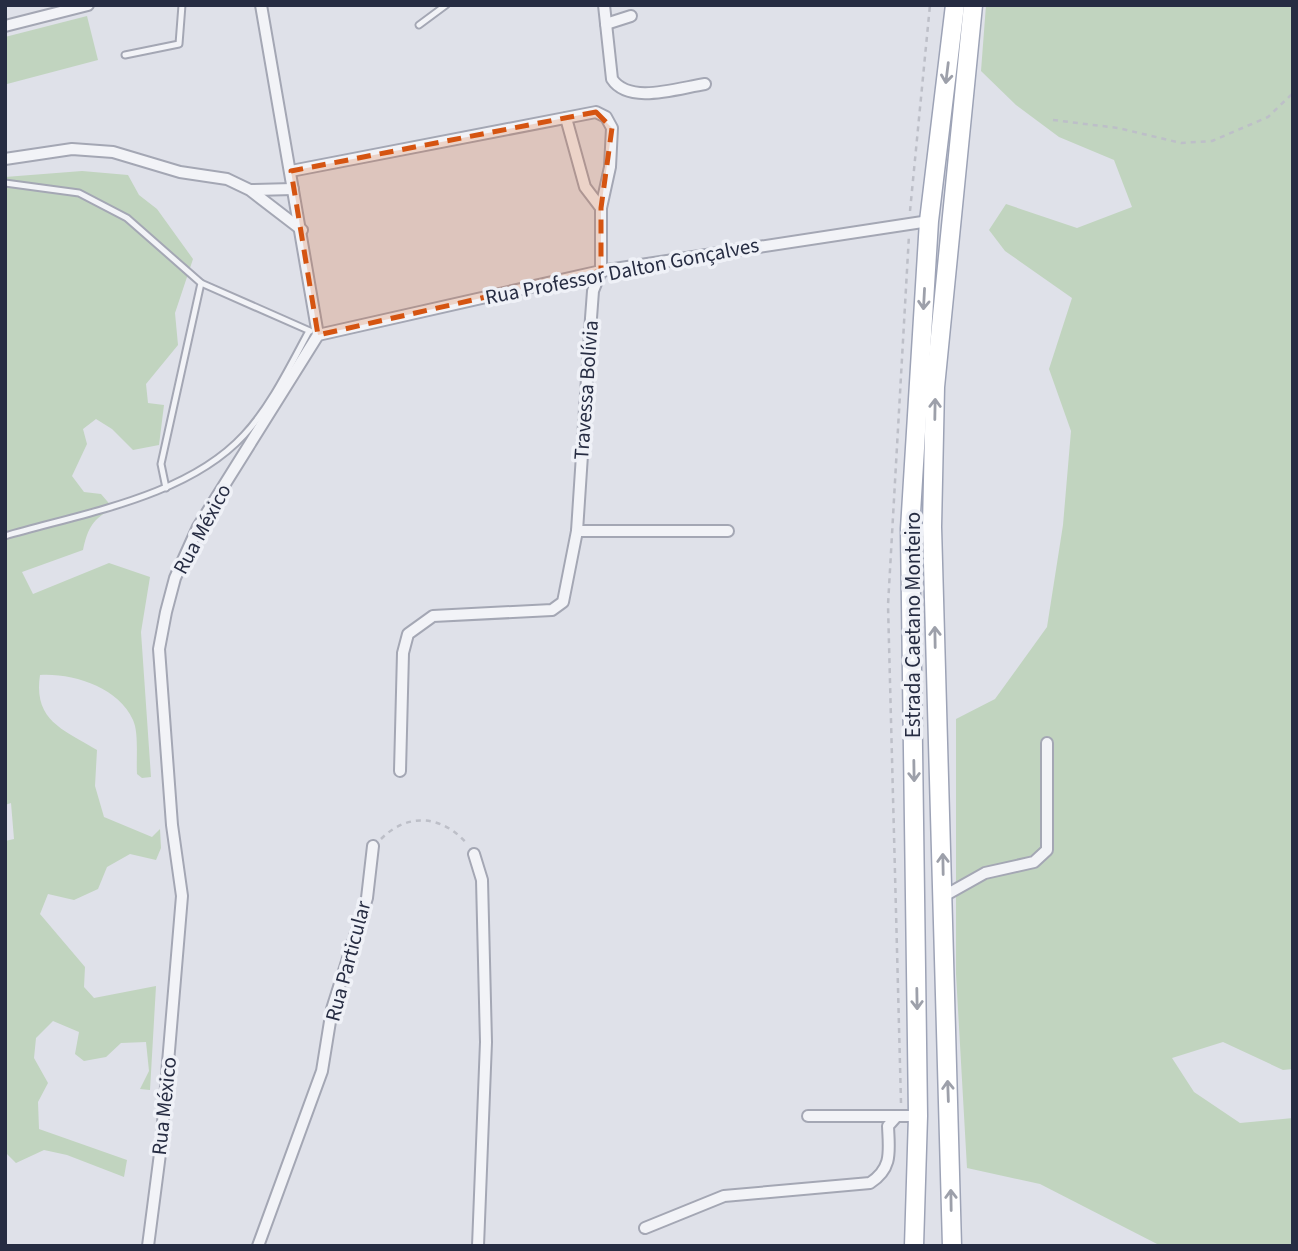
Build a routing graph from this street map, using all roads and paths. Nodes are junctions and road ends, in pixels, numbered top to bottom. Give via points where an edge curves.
1 (88, 5) edge
2 (182, 5) edge
3 (261, 5) edge
4 (446, 5) edge
5 (604, 5) edge
6 (955, 5) edge
7 (973, 5) edge
8 (631, 16) dead end
9 (606, 24) junction
10 (419, 25) dead end
11 (5, 26) edge
12 (125, 55) dead end
13 (705, 84) dead end
14 (1293, 93) edge
15 (566, 118) junction
16 (1054, 120) dead end
17 (5, 159) edge
18 (291, 172) junction
19 (5, 183) edge
20 (293, 189) junction
21 (250, 190) junction
22 (601, 208) junction
23 (929, 220) junction
24 (302, 230) junction
25 (601, 271) junction
26 (201, 283) junction
27 (313, 333) junction
28 (166, 488) junction
29 (577, 531) junction
30 (728, 531) dead end
31 (5, 536) edge
32 (1047, 743) dead end
33 (400, 771) dead end
34 (373, 846) joint
35 (474, 854) joint
36 (944, 896) junction
37 (808, 1116) dead end
38 (918, 1116) junction
39 (896, 1117) junction
40 (645, 1228) dead end
41 (915, 1243) edge
42 (949, 1244) edge
43 (148, 1246) edge
44 (258, 1246) edge
45 (478, 1246) edge

1 - 11 street
2 - 12 lane via 179,44
3 - 18 street
4 - 10 lane
5 - 9 street
6 -> 23 main road, Estrada Caetano Monteiro
36 -> 7 main road, Estrada Caetano Monteiro via 932,527 935,387
8 - 9 street
9 - 13 street via 612,79 618,88 629,93 657,92
14 - 16 path via 1268,117 1212,141 1181,143 1118,128
15 - 18 street, Travessa Bolívia
15 - 22 street via 585,187
15 - 22 street, Travessa Bolívia via 596,112 606,117 612,128
17 - 21 street via 72,149 113,152 180,172 227,178
18 - 20 street
19 - 26 lane via 79,193 127,218
20 - 21 street
20 - 24 street
21 - 24 street
22 - 25 street, Travessa Bolívia
23 - 25 street, Rua Professor Dalton Gonçalves
23 -> 38 main road, Estrada Caetano Monteiro via 910,529
24 - 27 street
25 - 27 street, Rua Professor Dalton Gonçalves
25 - 29 street, Travessa Bolívia via 593,291
26 - 27 lane
26 - 28 lane via 161,464
27 - 28 lane via 244,436 193,476
27 - 43 street, Rua México via 198,527 175,578 159,649 182,896
28 - 31 lane
29 - 30 street
29 - 33 street, Travessa Bolívia via 562,603 552,610 433,616 408,634 403,653
32 - 36 street via 1047,850 1034,862 985,873
34 - 35 path via 410,820 447,824
34 - 44 street, Rua Particular via 367,898 332,1009 322,1071
35 - 45 street via 482,880 486,1042
42 -> 36 main road, Estrada Caetano Monteiro
37 - 39 street
38 - 39 street
38 - 41 main road, Estrada Caetano Monteiro
39 - 40 street via 888,1126 886,1170 870,1183 724,1196

